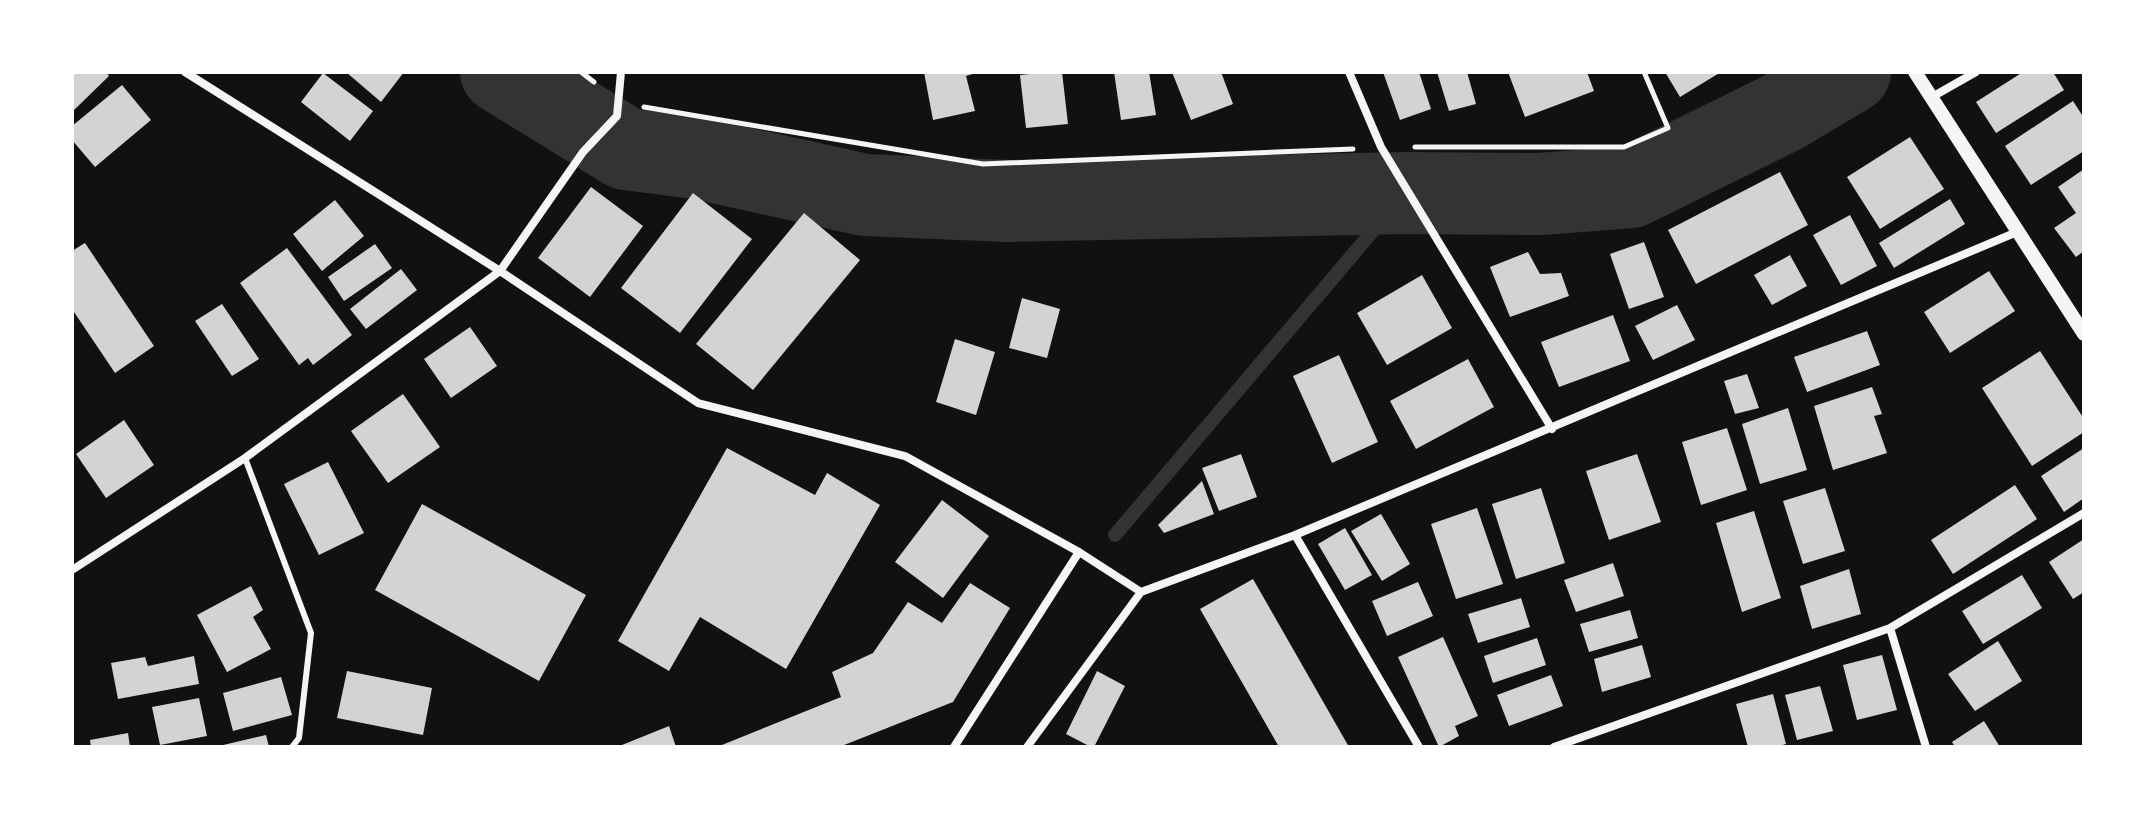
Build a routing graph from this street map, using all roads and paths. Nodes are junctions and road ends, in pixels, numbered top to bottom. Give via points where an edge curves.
1 (185, 72) edge
2 (581, 72) edge
3 (621, 72) edge
4 (1349, 72) edge
5 (1644, 72) edge
6 (1915, 72) edge
7 (1976, 72) edge
8 (1932, 97) junction
9 (618, 102) junction
10 (1381, 147) junction
11 (2017, 232) junction
12 (500, 271) junction
13 (2084, 334) edge
14 (1552, 429) junction
15 (245, 458) junction
16 (2084, 513) edge
17 (1295, 535) junction
18 (1079, 552) junction
19 (72, 570) edge
20 (1141, 592) junction
21 (1890, 628) junction
22 (292, 747) edge
23 (954, 747) edge
24 (1027, 747) edge
25 (1419, 747) edge
26 (1554, 747) edge
27 (1926, 747) edge

1 - 12 street
2 - 9 path
3 - 9 street
4 - 10 street
5 - 10 path via 1668,128 1624,147
6 - 8 street
7 - 8 street
8 - 11 street
9 - 10 path via 983,164
9 - 12 street via 617,116 583,152
10 - 14 street
11 - 13 street
11 - 14 street
12 - 15 street
12 - 18 street via 698,403 905,456
14 - 17 street
15 - 19 street
15 - 22 lane via 311,633 299,738
16 - 21 street
17 - 20 street
17 - 25 street
18 - 20 street
18 - 23 street
20 - 24 street
21 - 26 street
21 - 27 street

